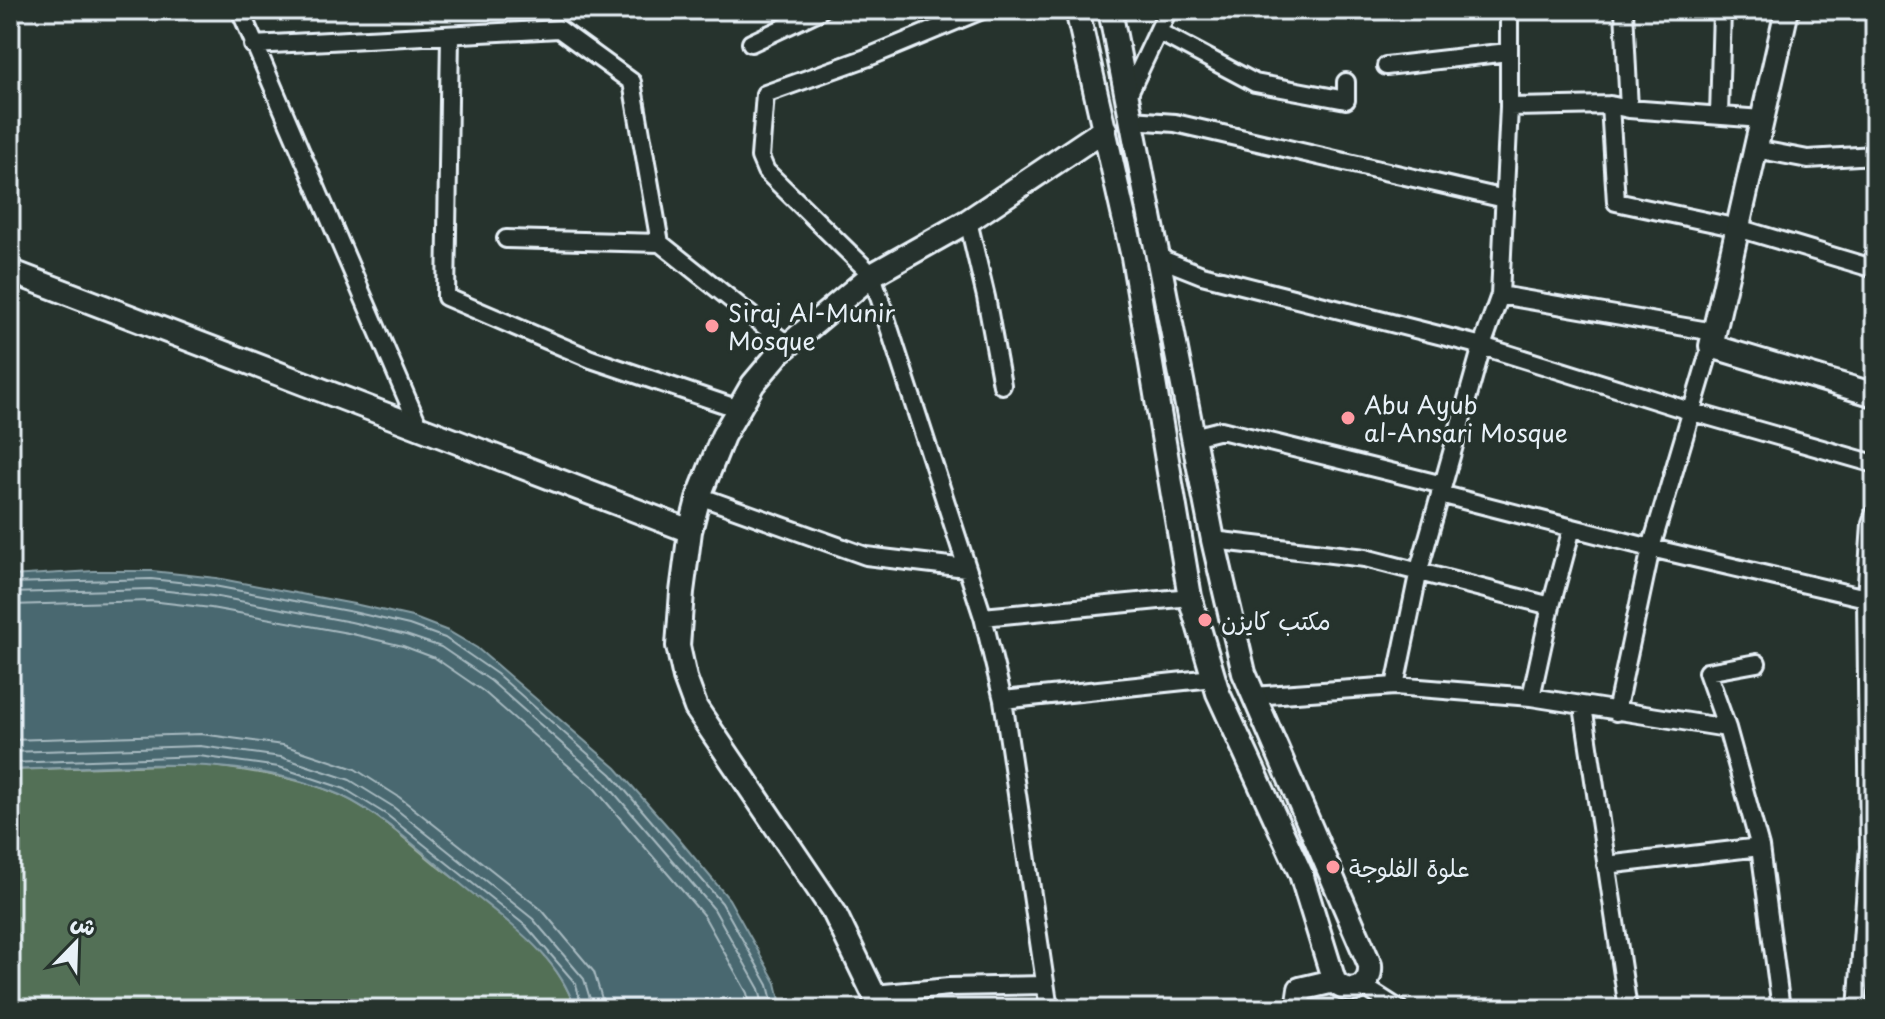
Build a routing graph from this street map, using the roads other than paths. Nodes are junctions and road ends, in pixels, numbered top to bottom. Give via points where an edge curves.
1 (240, 10) edge
2 (821, 10) edge
3 (982, 10) edge
4 (1077, 10) edge
5 (1110, 10) edge
6 (1168, 10) edge
7 (1509, 10) edge
8 (1624, 10) edge
9 (1722, 10) edge
10 (1787, 10) edge
11 (1159, 32) junction
12 (450, 35) junction
13 (751, 43) dead end
14 (253, 45) junction
15 (1508, 52) junction
16 (1386, 66) dead end
17 (1346, 82) dead end
18 (1127, 97) junction
19 (1610, 105) junction
20 (1509, 107) junction
21 (1629, 109) junction
22 (1719, 115) junction
23 (1762, 119) junction
24 (1131, 120) junction
25 (1105, 129) junction
26 (1755, 149) junction
27 (1875, 155) edge
28 (1505, 199) junction
29 (1150, 212) junction
30 (1125, 215) junction
31 (968, 221) junction
32 (1738, 228) junction
33 (506, 239) dead end
34 (660, 243) junction
35 (1159, 258) junction
36 (1875, 269) edge
37 (10, 271) edge
38 (872, 275) junction
39 (1500, 295) junction
40 (1712, 339) junction
41 (788, 345) junction
42 (1482, 346) junction
43 (1002, 385) dead end
44 (1875, 395) edge
45 (739, 409) junction
46 (1693, 412) junction
47 (420, 429) junction
48 (1193, 437) junction
49 (1875, 464) edge
50 (1442, 490) junction
51 (699, 496) junction
52 (1875, 512) edge
53 (1572, 528) junction
54 (690, 531) junction
55 (1213, 540) junction
56 (1651, 548) junction
57 (966, 568) junction
58 (1419, 570) junction
59 (1190, 597) junction
60 (1866, 598) junction
61 (1551, 606) junction
62 (983, 617) junction
63 (1757, 663) dead end
64 (1213, 678) junction
65 (1395, 686) junction
66 (1252, 696) junction
67 (1531, 697) junction
68 (1003, 700) junction
69 (1583, 706) junction
70 (1616, 712) junction
71 (1727, 728) junction
72 (1871, 747) edge
73 (1760, 847) junction
74 (1872, 847) edge
75 (1606, 865) junction
76 (1871, 878) edge
77 (1334, 981) junction
78 (1045, 985) junction
79 (1363, 986) junction
80 (878, 1002) edge
81 (1049, 1009) edge
82 (1297, 1009) edge
83 (1399, 1009) edge
84 (1628, 1009) edge
85 (1781, 1009) edge
86 (1857, 1009) edge

1 - 14 street
2 - 13 street
3 - 38 street via 765,94 761,164
4 - 25 street
5 - 18 street
6 - 11 street
7 - 15 street
8 - 21 street
9 - 22 street
10 - 23 street
11 - 17 street via 1255,83 1346,100
11 - 18 street
12 - 14 street
12 - 34 street via 559,29 632,82
12 - 45 street via 446,297 591,359
14 - 47 street
15 - 16 street
15 - 20 street
18 - 24 street
19 - 20 street
19 - 21 street
19 - 32 street via 1616,202
20 - 28 street
21 - 22 street
22 - 23 street
23 - 26 street
24 - 28 street via 1175,123
24 - 29 street
25 - 30 street
25 - 31 street
26 - 27 street via 1808,159
26 - 32 street
28 - 39 street
29 - 30 street
29 - 35 street
30 - 59 street
31 - 38 street
31 - 43 street
32 - 36 street
32 - 40 street
33 - 34 street
34 - 41 street
35 - 42 street via 1202,275
35 - 48 street
37 - 47 street
38 - 41 street
38 - 57 street
39 - 40 street
39 - 42 street
40 - 44 street
40 - 46 street
41 - 45 street via 753,384
42 - 46 street
42 - 50 street
45 - 51 street
46 - 49 street
46 - 56 street
47 - 54 street
48 - 50 street via 1221,430
48 - 55 street
50 - 53 street
50 - 58 street
51 - 54 street
51 - 57 street via 866,556
52 - 60 street
53 - 56 street
53 - 61 street
54 - 80 street via 678,646 692,698 727,758 834,912
55 - 58 street via 1365,558
55 - 66 street
56 - 60 street
56 - 70 street
57 - 62 street
58 - 61 street
58 - 65 street
59 - 62 street
59 - 64 street
60 - 72 street
61 - 67 street
62 - 68 street
63 - 71 street via 1707,672
64 - 68 street
64 - 77 street via 1301,874
65 - 66 street
65 - 67 street
66 - 79 street via 1370,965
67 - 69 street
68 - 78 street
69 - 70 street
69 - 75 street
70 - 71 street
71 - 73 street
72 - 74 street
73 - 75 street
73 - 85 street
74 - 76 street
75 - 84 street
76 - 86 street
77 - 79 street via 1347,990
77 - 82 street via 1300,989
78 - 80 street via 949,987
78 - 81 street
79 - 83 street

